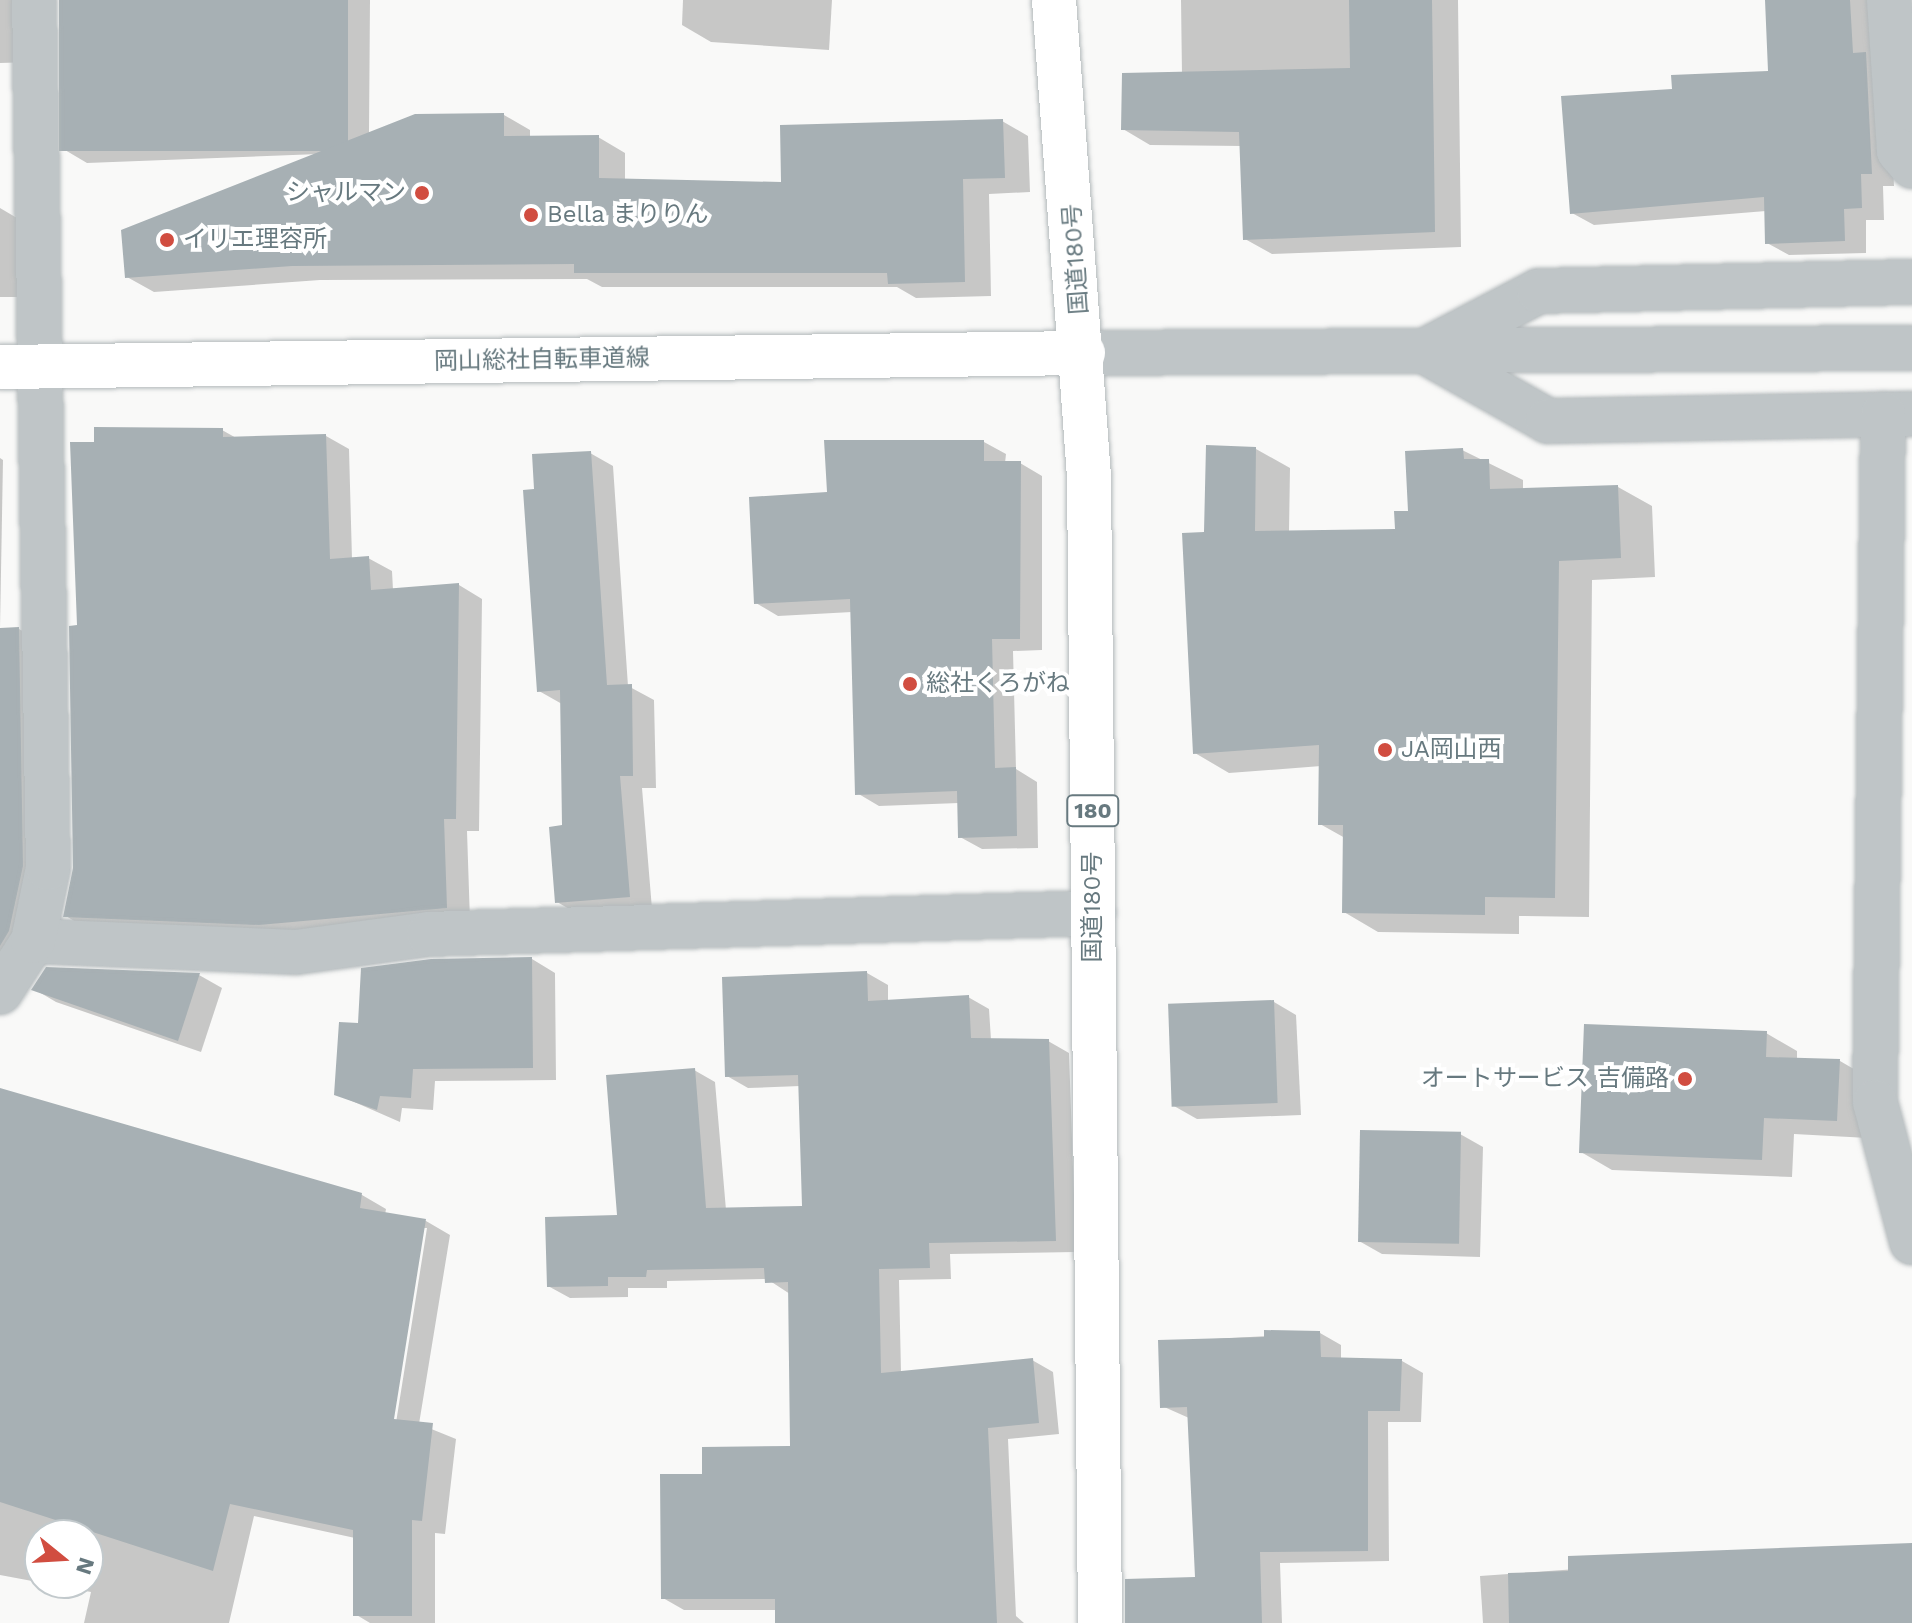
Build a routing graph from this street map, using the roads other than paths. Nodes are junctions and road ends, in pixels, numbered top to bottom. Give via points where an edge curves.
1 (34, 0) edge
2 (1054, 0) edge
3 (1889, 0) edge
4 (1912, 166) edge
5 (1912, 282) edge
6 (1912, 348) edge
7 (1424, 351) junction
8 (1083, 353) junction
9 (18, 367) edge
10 (1897, 414) edge
11 (1094, 913) junction
12 (33, 941) junction
13 (0, 992) edge
14 (1912, 1242) edge
15 (1100, 1623) edge

1 - 9 street
2 - 8 main road, 国道180号 / 180
3 - 4 street via 1899,151
5 - 7 street via 1539,291
6 - 7 street
7 - 8 street
7 - 10 street via 1548,421
8 - 9 main road, 岡山総社自転車道線
8 - 11 main road, 国道180号 / 180
9 - 12 street via 48,868
10 - 14 street via 1875,1102
11 - 12 street via 429,934 296,952
11 - 15 main road, 国道180号 / 180
12 - 13 street

